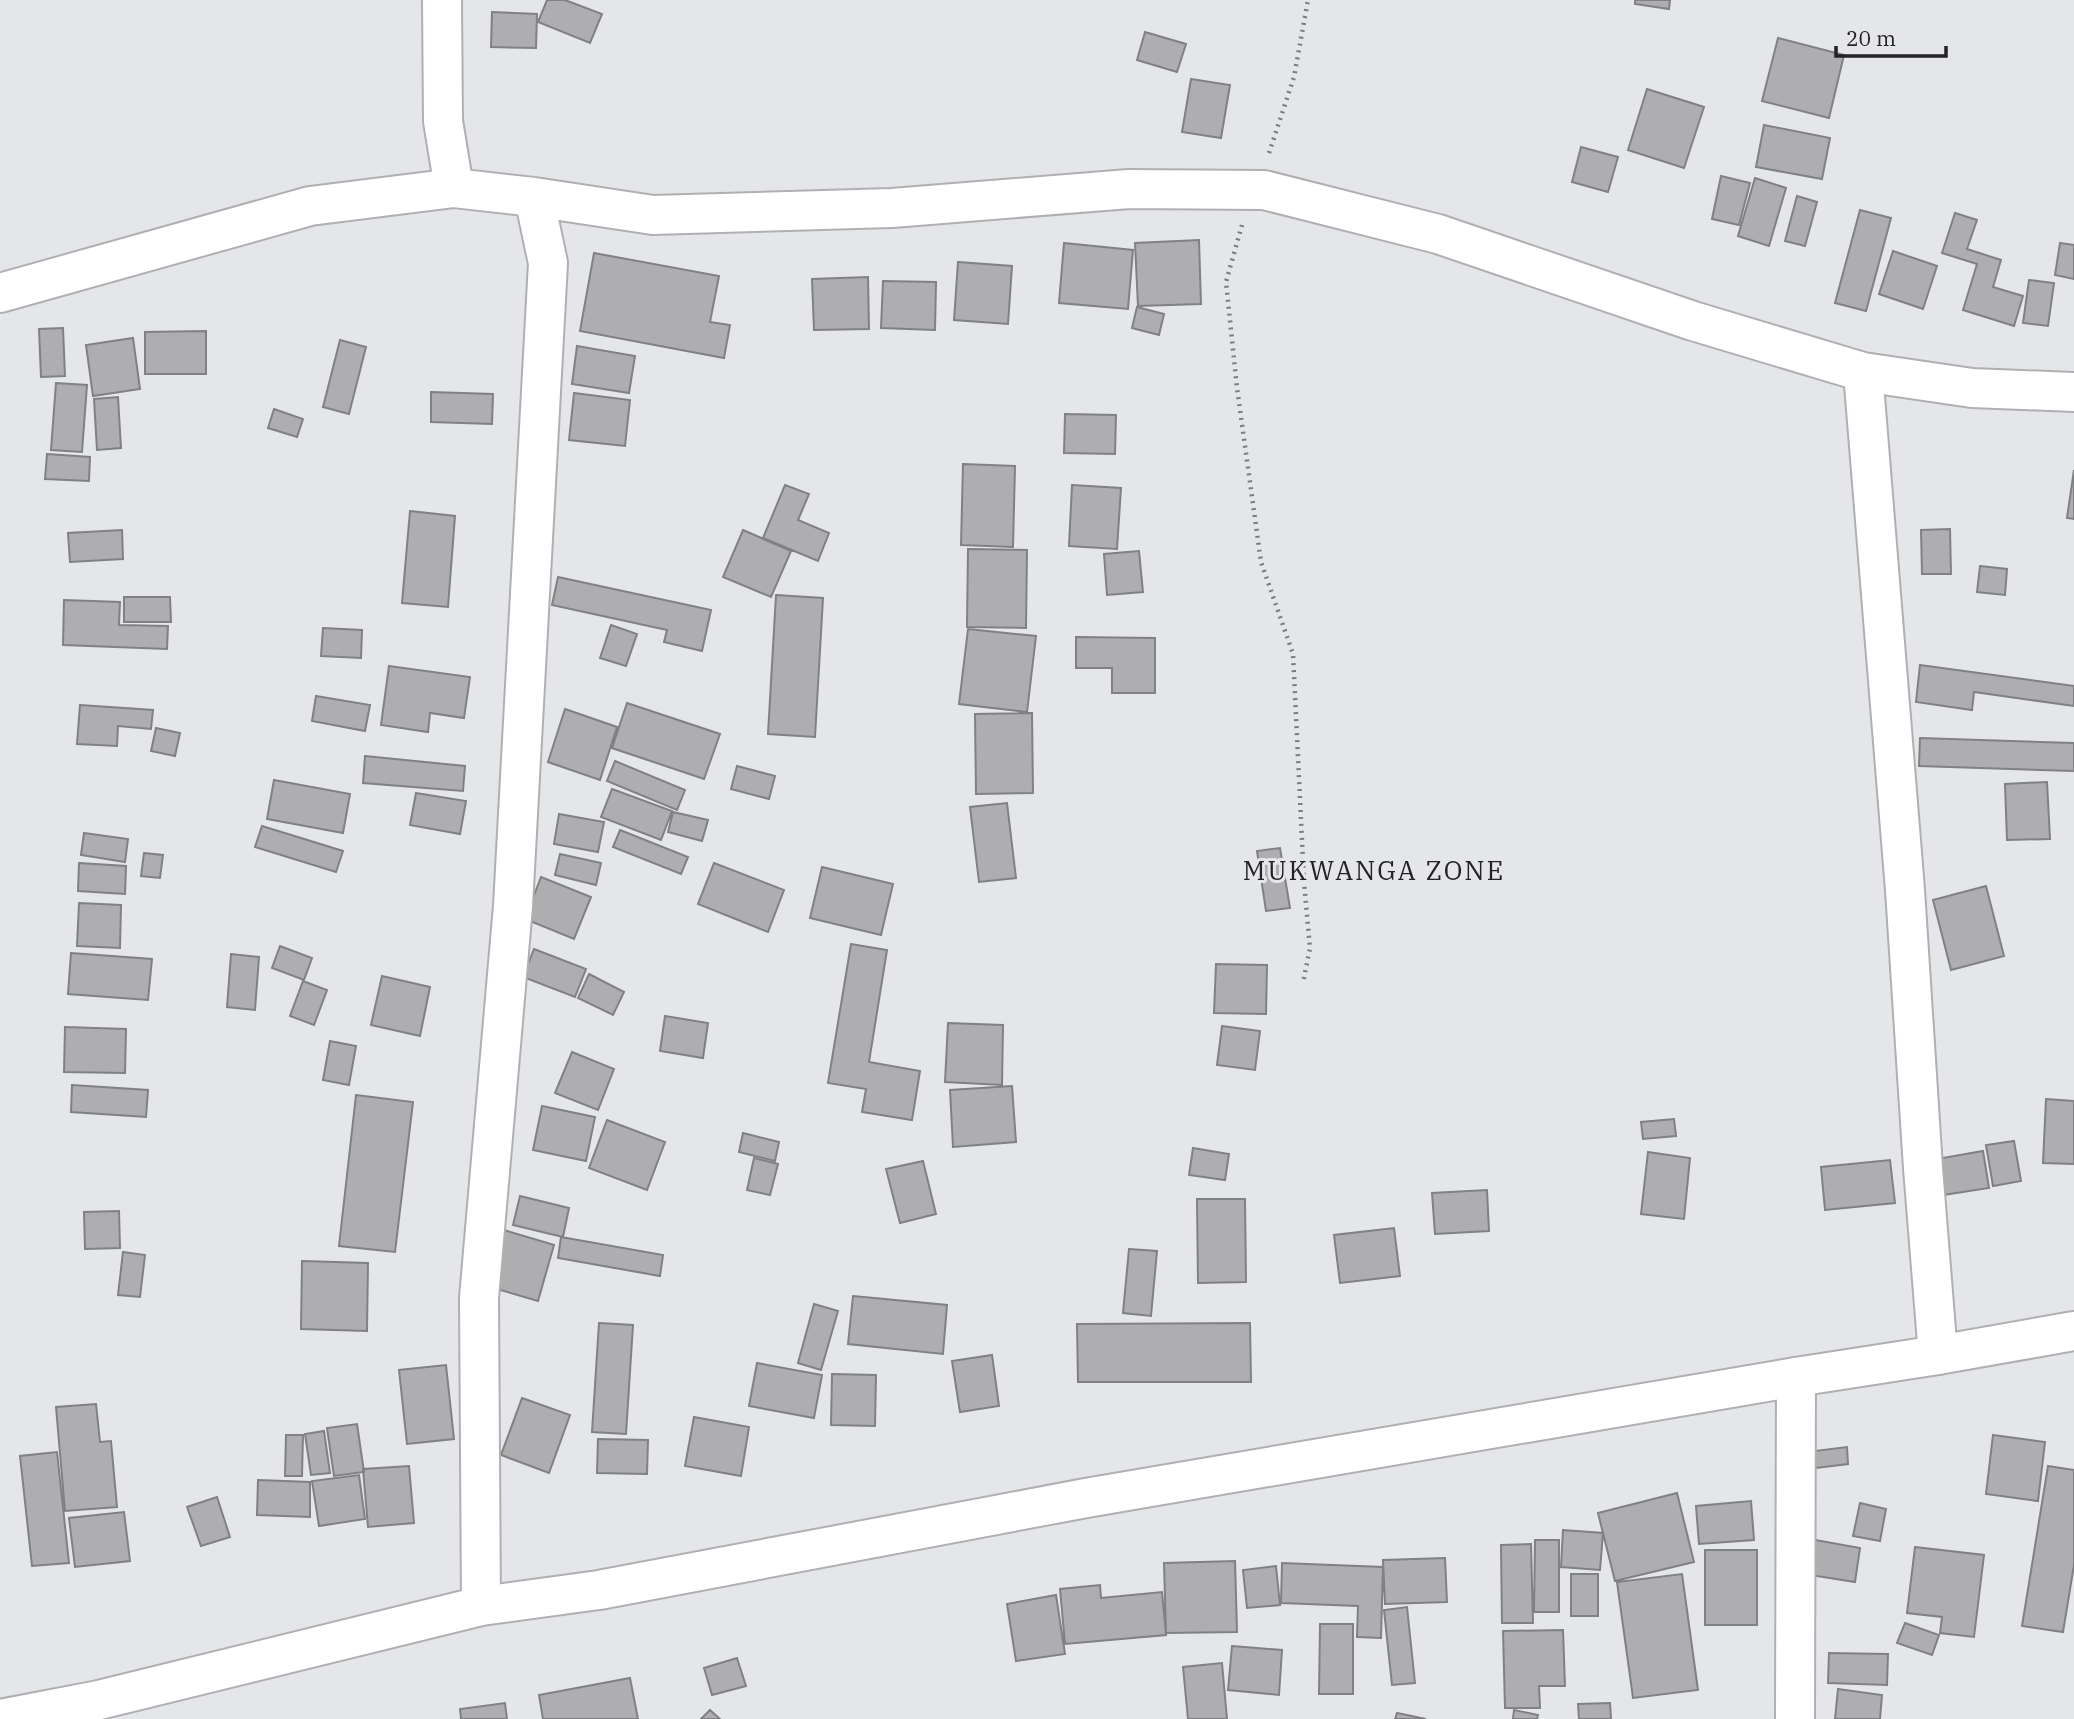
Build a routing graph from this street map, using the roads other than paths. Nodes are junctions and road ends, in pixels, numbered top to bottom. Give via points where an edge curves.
1 (442, 0) edge
2 (454, 188) junction
3 (534, 197) junction
4 (0, 292) edge
5 (1863, 372) junction
6 (2074, 392) edge
7 (2074, 1331) edge
8 (1938, 1355) junction
9 (1796, 1377) junction
10 (481, 1606) junction
11 (0, 1718) edge
12 (1795, 1719) edge

1 - 2 street via 443,121
2 - 3 street
2 - 4 street via 310,206
3 - 5 street via 653,215 892,208 1129,189 1264,190 1438,234 1693,321
3 - 10 street via 548,263 513,906 479,1298
5 - 6 street via 1972,388
5 - 8 street
7 - 8 street
8 - 9 street
9 - 10 street via 1100,1496 598,1590
9 - 12 street
10 - 11 street via 99,1700

